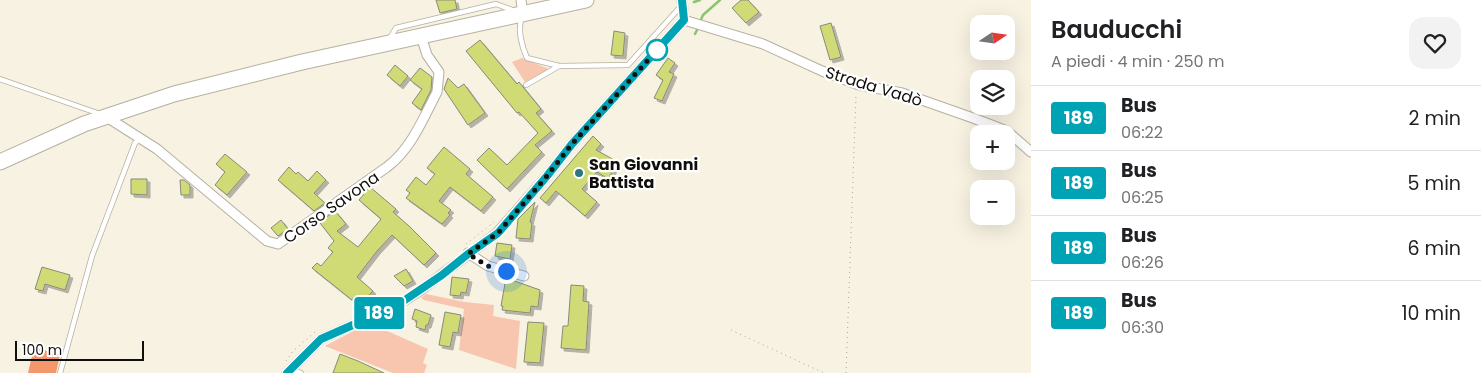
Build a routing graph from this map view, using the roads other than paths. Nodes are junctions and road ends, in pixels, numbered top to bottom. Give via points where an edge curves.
1 (586, 0) edge
2 (682, 2) edge
3 (522, 7) edge
4 (684, 20) junction
5 (421, 36) junction
6 (387, 44) junction
7 (559, 66) junction
8 (628, 66) junction
9 (632, 78) junction
10 (0, 79) edge
11 (526, 85) dead end
12 (105, 116) junction
13 (142, 138) junction
14 (1031, 152) edge
15 (0, 162) edge
16 (466, 250) junction
17 (524, 276) dead end
18 (286, 369) edge
19 (60, 373) edge
20 (301, 373) edge

1 - 3 main road
2 - 4 street
2 - 8 lane
3 - 5 main road
3 - 6 lane via 496,4 396,28
3 - 7 lane via 520,22 527,58
4 - 9 street
4 - 14 street, Strada Vadò via 763,44 862,85 902,93 1008,131
5 - 6 main road
5 - 13 street, Corso Savona via 427,55 439,72 439,84 410,142 387,168 278,244 267,241
6 - 12 main road via 238,77
7 - 8 lane
7 - 11 lane
8 - 9 lane
9 - 16 street via 498,233
10 - 12 lane
12 - 13 street, Corso Savona
12 - 15 main road
13 - 19 lane via 135,143 92,256
16 - 17 street via 488,266
16 - 18 street via 442,275 396,306 321,339
18 - 20 lane

